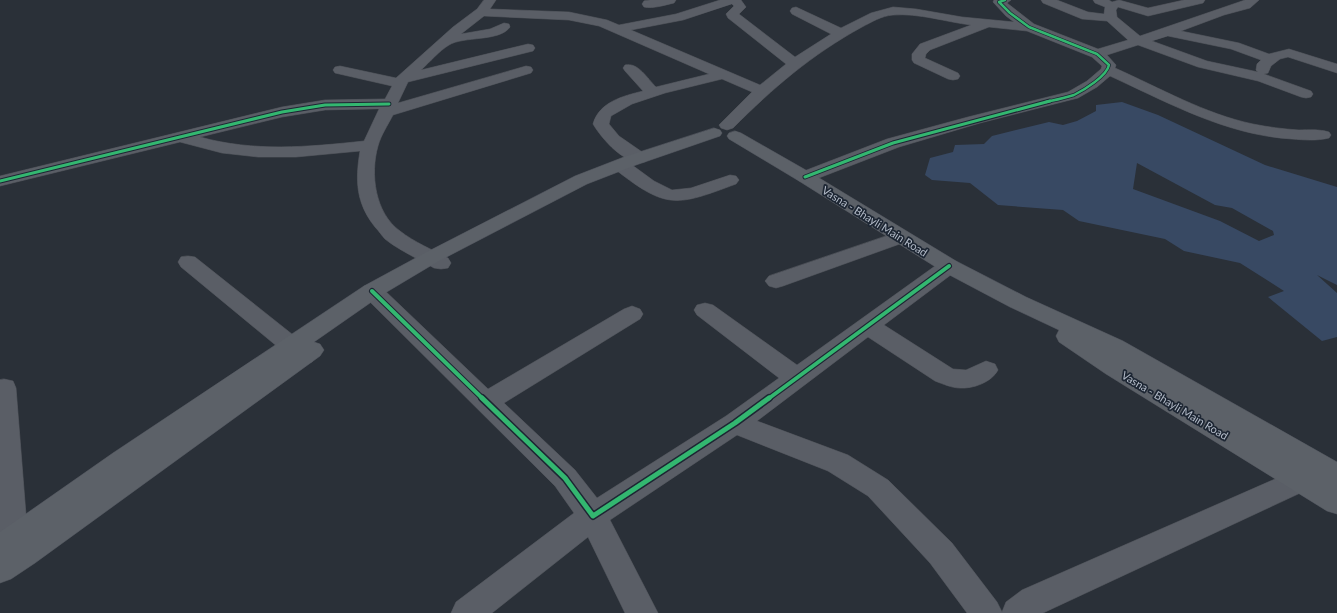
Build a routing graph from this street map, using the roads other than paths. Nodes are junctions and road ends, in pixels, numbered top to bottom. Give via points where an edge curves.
1 (670, 0) edge
2 (732, 0) edge
3 (736, 0) edge
4 (1047, 0) edge
5 (1099, 0) edge
6 (1253, 0) edge
7 (1000, 1) edge
8 (1196, 1) edge
9 (648, 4) dead end
10 (485, 6) edge
11 (947, 6) dead end
12 (1117, 6) edge
13 (796, 11) dead end
14 (1220, 12) junction
15 (983, 23) junction
16 (504, 27) dead end
17 (1029, 27) junction
18 (619, 29) junction
19 (1167, 32) junction
20 (840, 33) junction
21 (1136, 40) junction
22 (445, 42) junction
23 (528, 48) dead end
24 (1097, 54) junction
25 (1271, 59) junction
26 (794, 62) junction
27 (630, 68) dead end
28 (1337, 69) edge
29 (340, 70) dead end
30 (526, 70) dead end
31 (1108, 70) junction
32 (722, 75) junction
33 (953, 76) dead end
34 (1263, 78) junction
35 (401, 81) junction
36 (760, 91) junction
37 (652, 93) junction
38 (1306, 94) dead end
39 (387, 108) junction
40 (725, 131) junction
41 (1323, 135) dead end
42 (180, 137) junction
43 (370, 145) junction
44 (630, 162) junction
45 (805, 177) junction
46 (730, 180) dead end
47 (0, 181) edge
48 (901, 237) junction
49 (436, 261) junction
50 (188, 262) dead end
51 (949, 266) junction
52 (776, 281) dead end
53 (377, 295) junction
54 (1018, 302) junction
55 (704, 310) dead end
56 (632, 314) dead end
57 (868, 326) junction
58 (298, 351) junction
59 (986, 370) dead end
60 (797, 378) junction
61 (4, 388) dead end
62 (486, 402) junction
63 (735, 423) junction
64 (1337, 476) edge
65 (1301, 480) junction
66 (1337, 502) edge
67 (593, 516) junction
68 (7, 545) edge
69 (0, 569) edge
70 (467, 613) edge
71 (642, 613) edge
72 (986, 613) edge
73 (1018, 613) edge

1 - 9 street
2 - 18 street via 679,17
3 - 26 street via 740,6 732,15
4 - 12 street via 1086,16
5 - 12 street
6 - 14 street via 1246,5
7 - 17 street via 1010,13
8 - 12 street via 1148,12
8 - 14 street
10 - 18 street via 528,14 585,18
10 - 22 street
11 - 15 street
12 - 21 street via 1116,24
13 - 20 street
14 - 19 street
15 - 17 street
15 - 20 street via 917,12 891,11
15 - 33 street via 925,47 920,52 919,60
16 - 22 street via 494,32
17 - 24 street
18 - 32 street
19 - 21 street
19 - 25 street via 1234,46
20 - 26 street
21 - 24 street
21 - 34 street via 1203,64
22 - 35 street
23 - 35 street
24 - 31 street via 1110,65
25 - 28 street via 1289,53
25 - 34 street via 1264,64
26 - 36 street
27 - 37 street
29 - 35 street
30 - 39 street
31 - 41 street via 1196,110 1236,125 1280,134
31 - 45 street via 1092,84 1073,95 892,144
32 - 36 street
32 - 37 street
34 - 38 street
35 - 39 street
36 - 40 street
37 - 44 street via 614,106 604,114 601,124 608,136 623,148
39 - 42 street via 325,104
39 - 43 street
40 - 44 main road
40 - 45 main road, Vasna - Bhayli Main Road
42 - 43 street via 223,148 260,152 303,152
42 - 47 street
43 - 49 street via 366,167 367,189 374,213 392,235
44 - 46 street via 645,183 664,194 674,196 699,191
44 - 49 main road via 592,185
45 - 48 main road, Vasna - Bhayli Main Road
48 - 51 main road, Vasna - Bhayli Main Road
48 - 52 street
49 - 53 main road
50 - 58 street
51 - 54 main road, Vasna - Bhayli Main Road
51 - 57 street
53 - 58 main road
53 - 62 street
54 - 64 main road, Vasna - Bhayli Main Road via 1115,347
54 - 65 main road, Vasna - Bhayli Main Road via 1114,368
55 - 60 street
56 - 62 street
57 - 59 street via 944,375 957,380 973,377
57 - 60 street
58 - 68 main road via 123,461
58 - 69 main road
60 - 63 street
61 - 68 street
62 - 67 street via 566,478
63 - 67 street
63 - 72 street via 838,463 878,488 941,553
65 - 66 main road, Vasna - Bhayli Main Road
65 - 73 street via 1034,601
67 - 70 street
67 - 71 street

